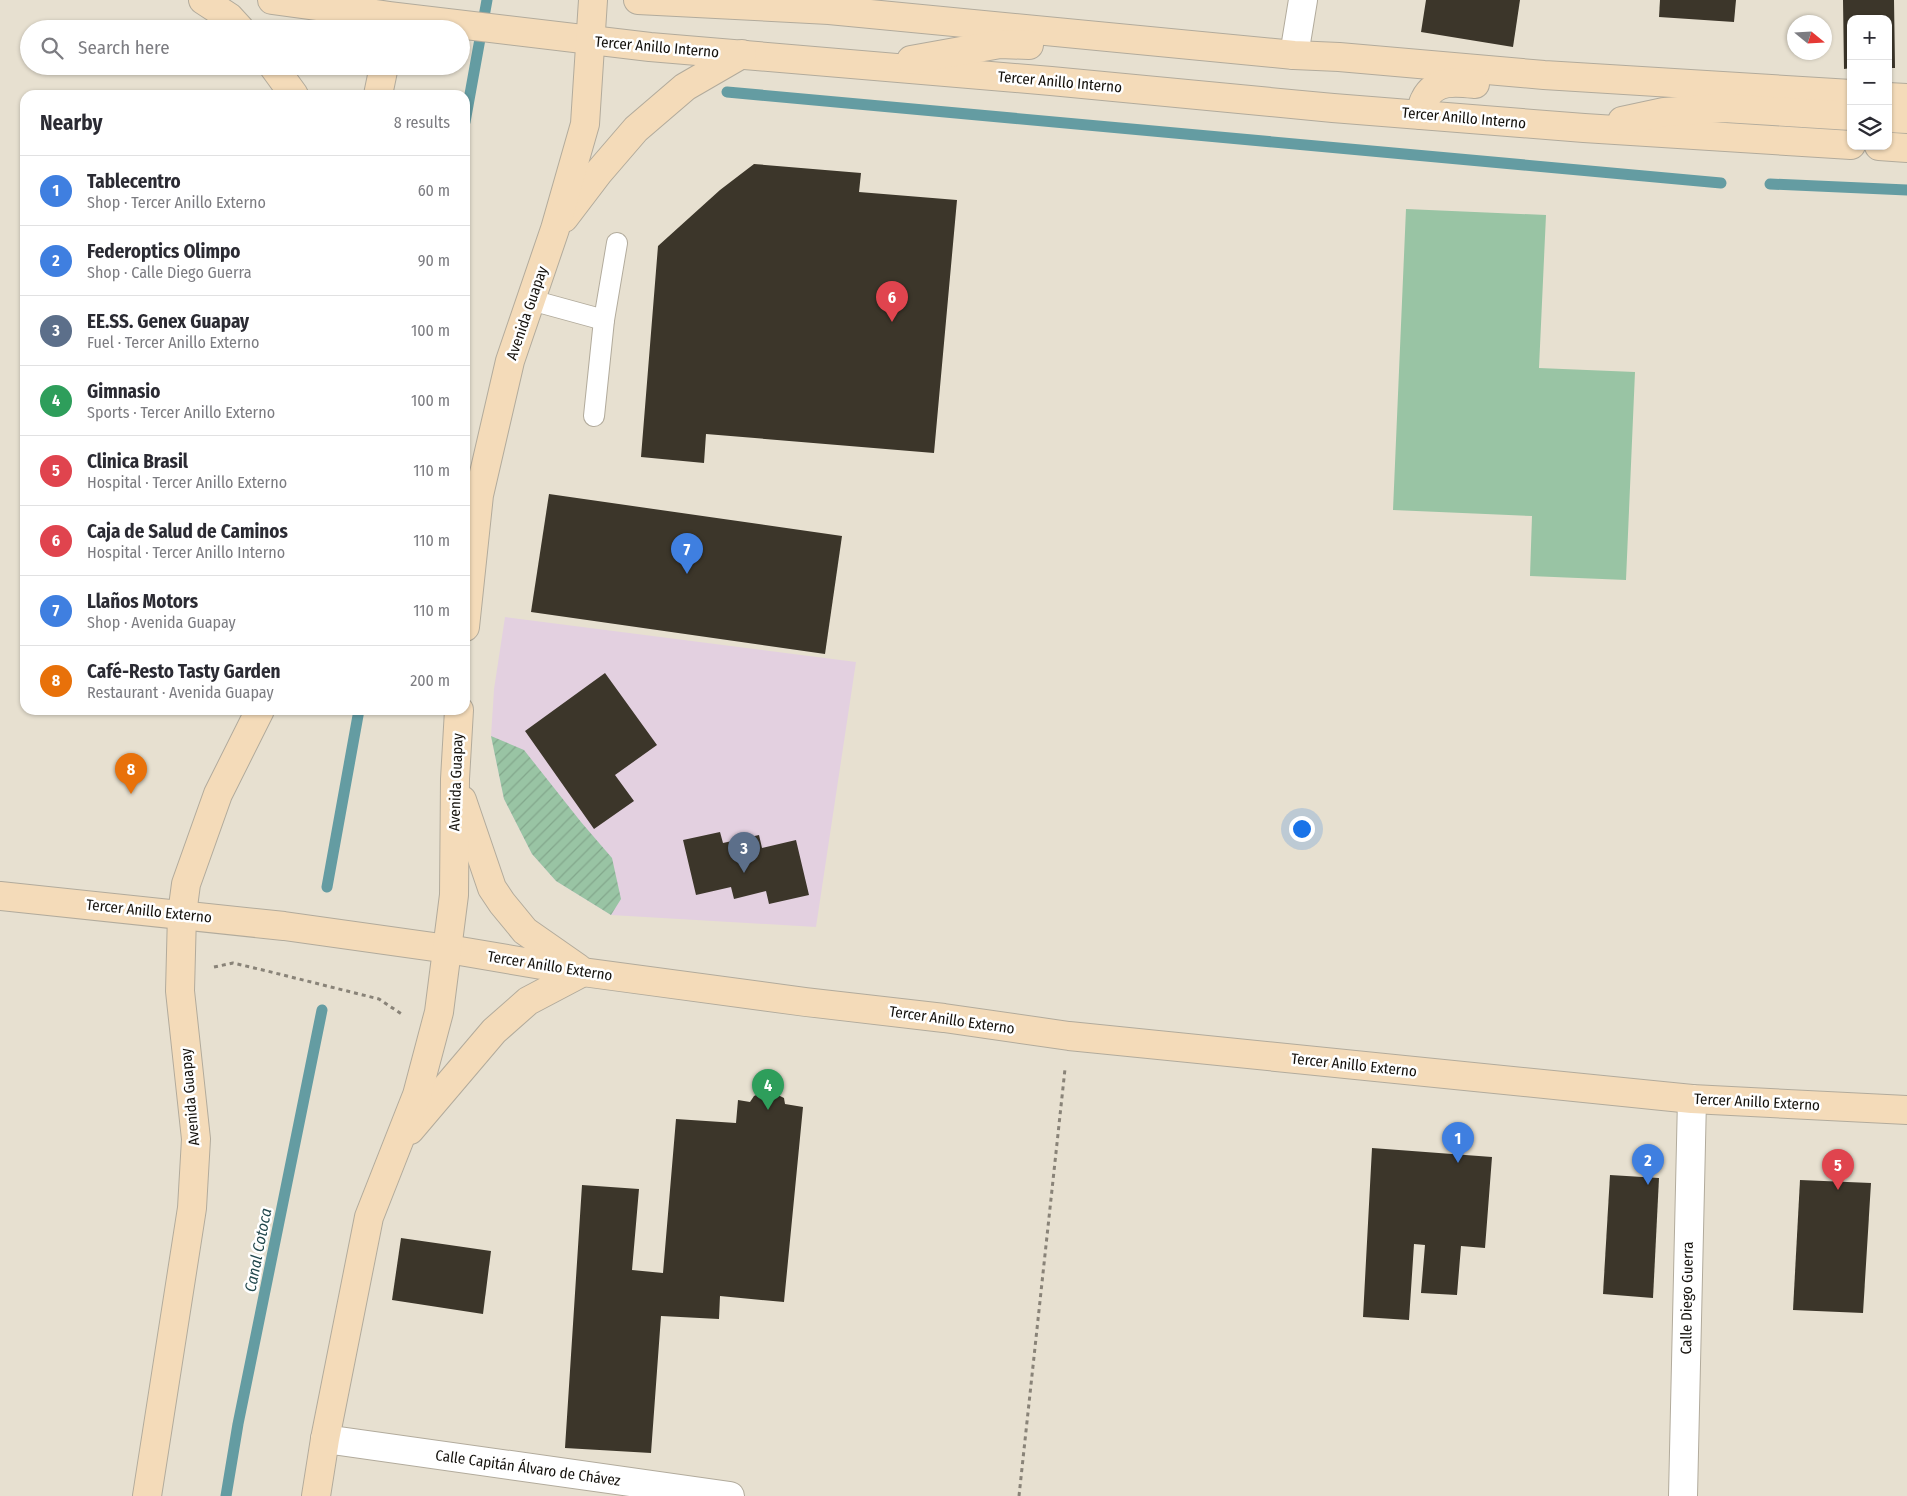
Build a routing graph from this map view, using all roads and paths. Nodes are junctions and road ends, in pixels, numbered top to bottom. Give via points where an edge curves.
1 (202, 0) edge
2 (272, 0) edge
3 (593, 0) edge
4 (638, 0) edge
5 (785, 0) edge
6 (1304, 0) edge
7 (829, 10) junction
8 (391, 15) edge
9 (231, 20) edge
10 (419, 20) edge
11 (470, 26) edge
12 (590, 41) junction
13 (742, 54) junction
14 (1294, 55) junction
15 (878, 66) junction
16 (280, 75) edge
17 (382, 75) edge
18 (1694, 84) junction
19 (290, 90) edge
20 (379, 90) edge
21 (1847, 94) edge
22 (1892, 97) edge
23 (1907, 98) edge
24 (1421, 115) junction
25 (1847, 116) edge
26 (1892, 118) edge
27 (1907, 119) edge
28 (1584, 128) junction
29 (1847, 144) edge
30 (1892, 147) edge
31 (1907, 148) edge
32 (555, 229) junction
33 (617, 243) dead end
34 (531, 300) junction
35 (604, 320) junction
36 (594, 416) dead end
37 (470, 580) edge
38 (258, 715) edge
39 (459, 715) edge
40 (455, 779) junction
41 (0, 896) edge
42 (182, 914) junction
43 (448, 949) junction
44 (205, 970) dead end
45 (584, 972) junction
46 (404, 1024) dead end
47 (1069, 1036) junction
48 (1692, 1099) junction
49 (1907, 1110) edge
50 (398, 1144) junction
51 (325, 1439) junction
52 (147, 1496) edge
53 (316, 1496) edge
54 (730, 1496) edge
55 (1019, 1496) edge
56 (1683, 1496) edge

1 - 9 main road
2 - 8 main road, Tercer Anillo Interno
3 - 12 main road, Avenida Guapay
4 - 7 main road
5 - 7 main road
6 - 14 street
7 - 14 main road
8 - 10 main road, Tercer Anillo Interno
11 - 12 main road, Tercer Anillo Interno
12 - 13 main road, Tercer Anillo Interno
12 - 32 main road, Avenida Guapay via 585,124
13 - 15 main road, Tercer Anillo Interno
13 - 32 main road via 685,87 636,129
14 - 15 main road via 1286,63 1264,70 1028,44 1000,44
14 - 18 main road via 1544,76
15 - 24 main road, Tercer Anillo Interno
16 - 19 main road
17 - 20 main road
18 - 21 main road
18 - 24 main road via 1665,94 1636,96 1452,82 1436,87 1425,99
22 - 23 main road
24 - 28 main road, Tercer Anillo Interno
25 - 28 main road via 1696,109
26 - 27 main road
28 - 29 main road, Tercer Anillo Interno
30 - 31 main road
32 - 34 main road, Avenida Guapay
33 - 35 lane
34 - 35 lane
34 - 37 main road, Avenida Guapay via 510,361 479,495
35 - 36 lane
38 - 42 main road, Avenida Guapay via 218,794 186,884
39 - 40 main road, Avenida Guapay
40 - 43 main road, Avenida Guapay via 454,895
40 - 45 main road via 492,888 525,931
41 - 42 main road, Tercer Anillo Externo
42 - 43 main road, Tercer Anillo Externo
42 - 52 main road, Avenida Guapay via 180,991 196,1139 192,1208
43 - 45 main road, Tercer Anillo Externo
43 - 50 main road, Avenida Guapay via 431,1049
44 - 46 path via 233,963 379,999 403,1014
45 - 47 main road, Tercer Anillo Externo
45 - 50 main road via 528,1001 494,1031
47 - 48 main road, Tercer Anillo Externo
47 - 55 path
48 - 49 main road, Tercer Anillo Externo
48 - 56 street, Calle Diego Guerra
50 - 51 main road, Avenida Guapay via 369,1217
51 - 53 main road, Avenida Guapay
51 - 54 street, Calle Capitán Álvaro de Chávez

